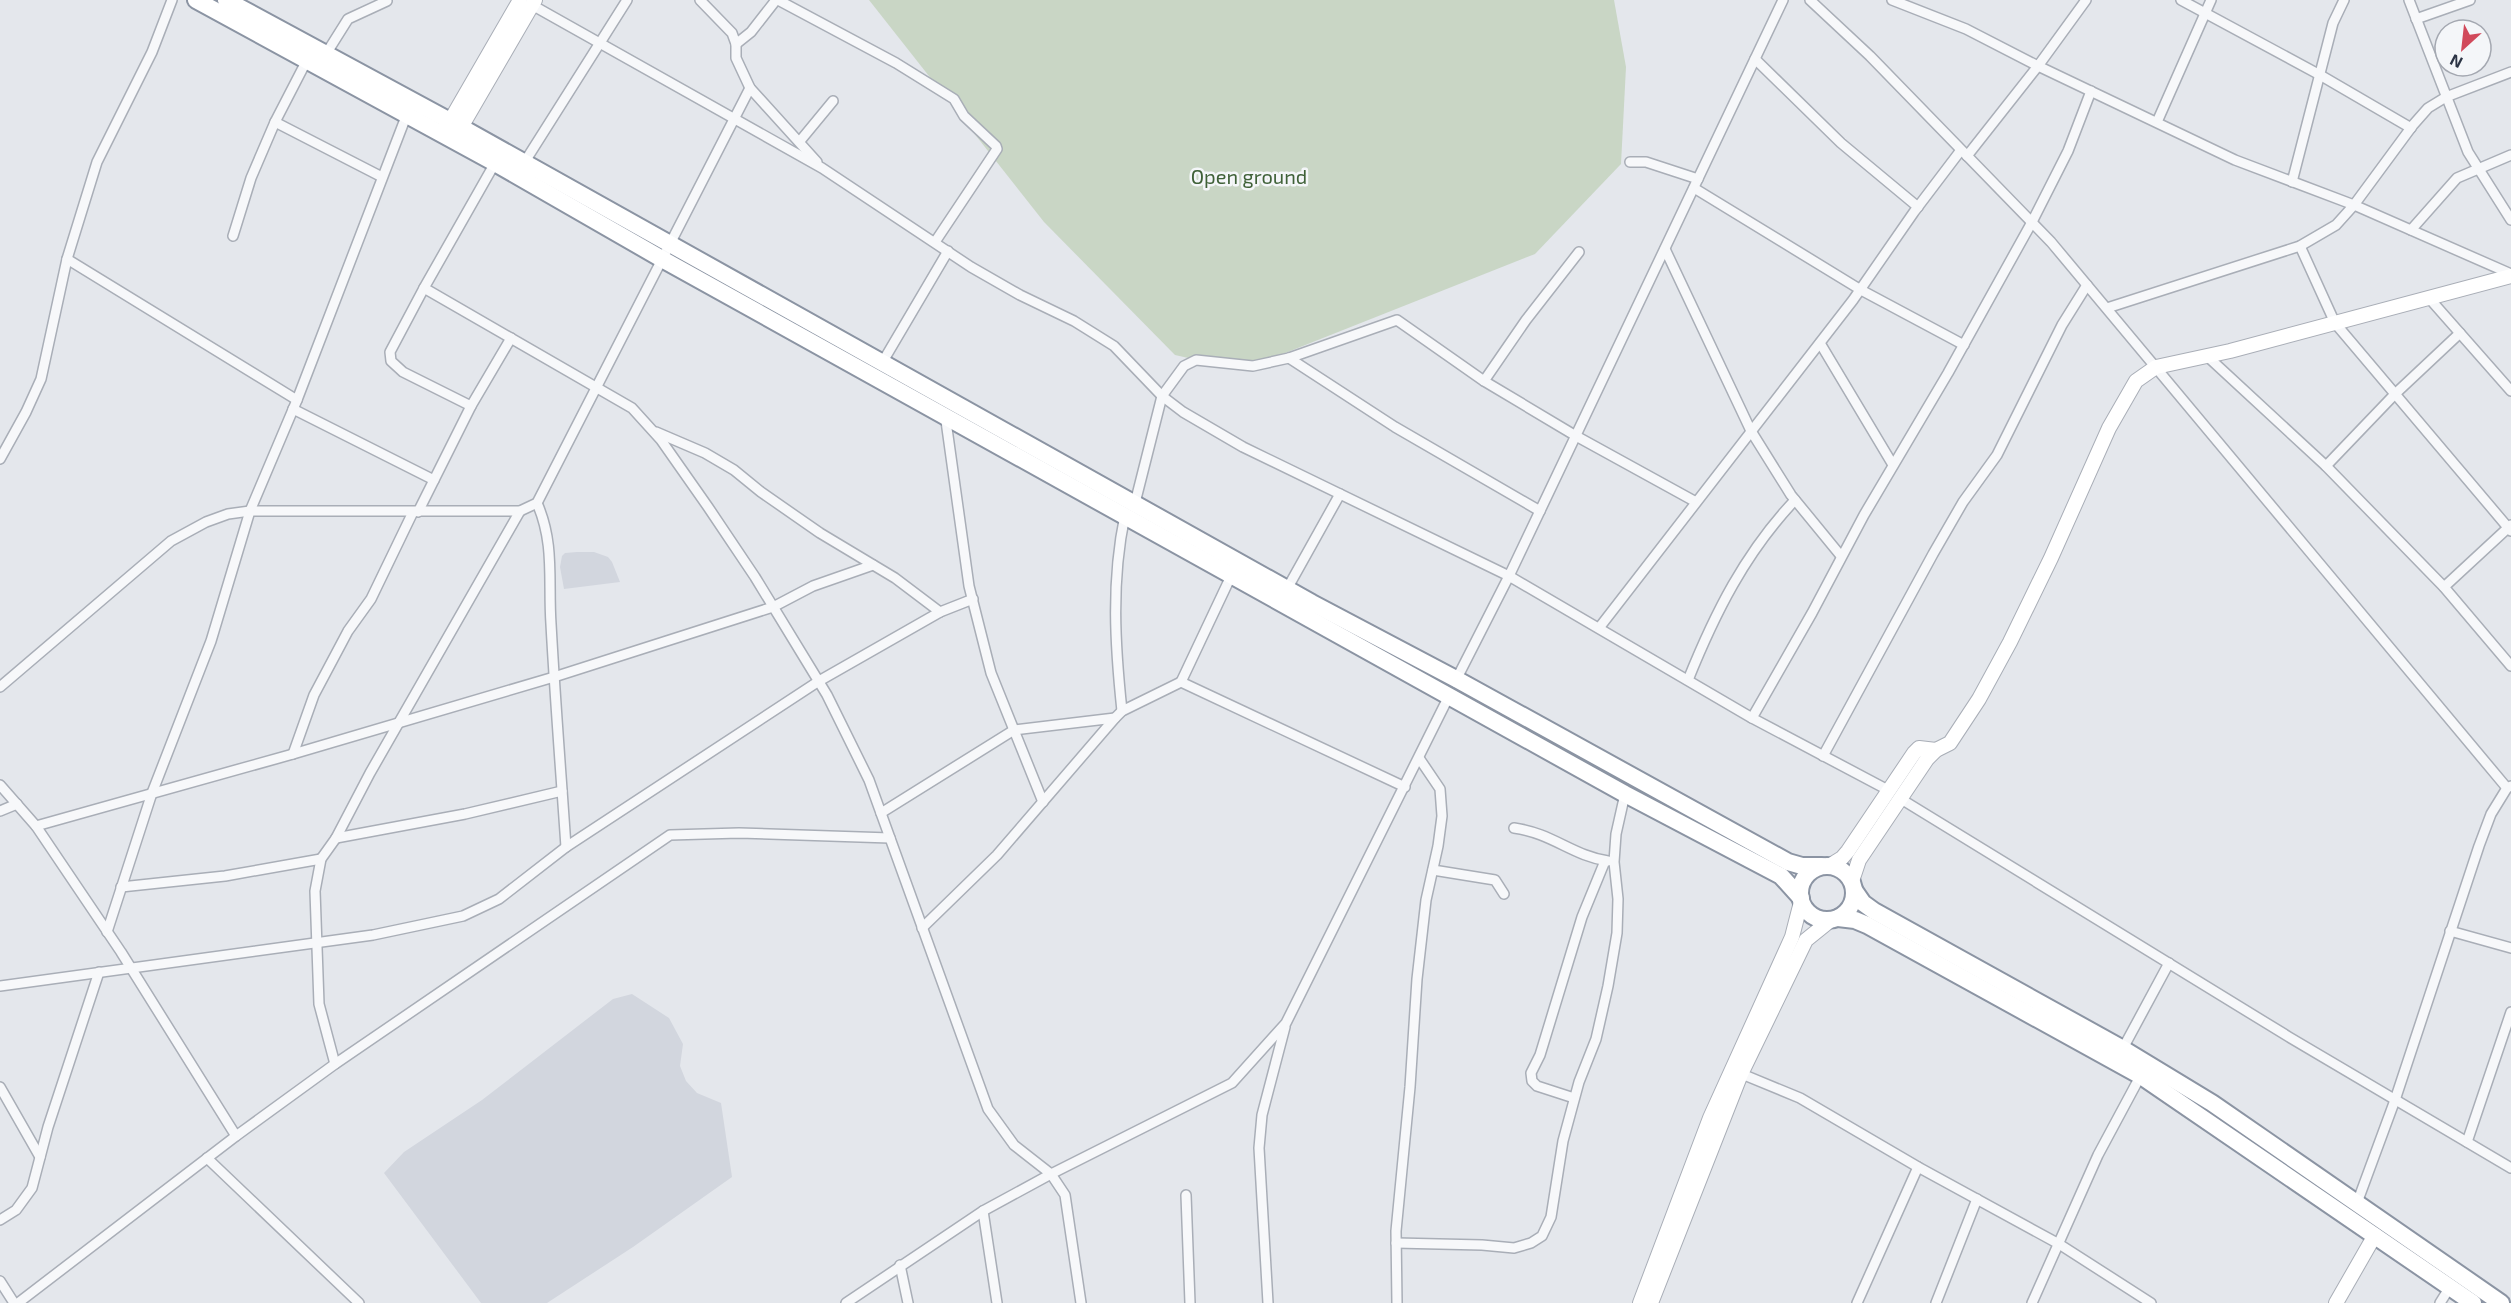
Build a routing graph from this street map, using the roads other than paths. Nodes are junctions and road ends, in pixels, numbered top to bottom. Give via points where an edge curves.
1 (172, 0) edge
2 (196, 0) edge
3 (226, 0) edge
4 (627, 0) edge
5 (700, 0) edge
6 (777, 0) edge
7 (1783, 0) edge
8 (1810, 0) edge
9 (1892, 0) edge
10 (2086, 0) edge
11 (2181, 0) edge
12 (2211, 0) edge
13 (2344, 0) edge
14 (2409, 0) edge
15 (2470, 0) edge
16 (387, 1) edge
17 (529, 2) edge
18 (2205, 14) junction
19 (2416, 20) junction
20 (736, 44) junction
21 (601, 45) junction
22 (326, 54) junction
23 (1755, 59) junction
24 (307, 60) junction
25 (2038, 66) junction
26 (2511, 72) edge
27 (2320, 75) junction
28 (750, 88) junction
29 (2091, 91) junction
30 (2446, 97) junction
31 (832, 101) dead end
32 (407, 114) junction
33 (734, 118) junction
34 (275, 122) junction
35 (2157, 122) junction
36 (2410, 128) junction
37 (452, 131) junction
38 (800, 141) junction
39 (1964, 153) junction
40 (2511, 155) edge
41 (1630, 162) dead end
42 (495, 163) junction
43 (524, 163) junction
44 (822, 168) junction
45 (2477, 168) junction
46 (382, 177) junction
47 (2292, 182) junction
48 (1696, 184) junction
49 (2354, 205) junction
50 (1918, 207) junction
51 (2511, 220) edge
52 (2032, 222) junction
53 (2411, 230) junction
54 (233, 236) dead end
55 (935, 242) junction
56 (2300, 246) junction
57 (1665, 249) junction
58 (948, 251) junction
59 (665, 252) junction
60 (1579, 252) dead end
61 (67, 258) junction
62 (2511, 275) edge
63 (2087, 285) junction
64 (424, 288) junction
65 (1861, 290) junction
66 (2429, 298) junction
67 (2107, 308) junction
68 (2335, 323) junction
69 (2460, 333) junction
70 (512, 338) junction
71 (1820, 343) junction
72 (1964, 345) junction
73 (2207, 356) junction
74 (1289, 358) junction
75 (882, 363) junction
76 (2156, 367) junction
77 (1484, 381) junction
78 (596, 387) junction
79 (2511, 391) edge
80 (2395, 394) junction
81 (1162, 396) junction
82 (944, 398) junction
83 (295, 405) junction
84 (471, 406) junction
85 (945, 415) junction
86 (651, 430) junction
87 (1751, 431) junction
88 (1576, 436) junction
89 (0, 459) edge
90 (1893, 465) junction
91 (2326, 466) junction
92 (434, 480) junction
93 (1340, 494) junction
94 (1795, 500) junction
95 (1696, 502) junction
96 (537, 503) junction
97 (1130, 509) junction
98 (250, 511) junction
99 (520, 511) junction
100 (1540, 511) junction
101 (416, 512) junction
102 (2510, 528) edge
103 (1842, 556) junction
104 (873, 565) junction
105 (1232, 574) junction
106 (1509, 576) junction
107 (2444, 587) junction
108 (1287, 589) junction
109 (973, 599) junction
110 (773, 606) junction
111 (940, 612) junction
112 (1599, 628) junction
113 (2511, 666) edge
114 (554, 677) junction
115 (1688, 680) junction
116 (819, 681) junction
117 (1180, 682) junction
118 (0, 687) edge
119 (1453, 687) junction
120 (1119, 715) junction
121 (1752, 718) junction
122 (400, 723) junction
123 (1014, 730) junction
124 (1936, 750) junction
125 (293, 754) junction
126 (1823, 756) junction
127 (1419, 758) junction
128 (0, 785) edge
129 (1405, 787) junction
130 (2509, 787) edge
131 (1888, 790) junction
132 (562, 791) junction
133 (152, 793) junction
134 (1625, 794) junction
135 (1901, 799) junction
136 (1043, 802) junction
137 (17, 804) junction
138 (0, 811) edge
139 (881, 813) junction
140 (36, 826) junction
141 (1514, 828) dead end
142 (336, 837) junction
143 (890, 838) junction
144 (566, 847) junction
145 (321, 859) junction
146 (1609, 862) junction
147 (1825, 866) junction
148 (1433, 870) junction
149 (1853, 885) junction
150 (122, 887) junction
151 (1504, 894) dead end
152 (1801, 900) junction
153 (1835, 918) junction
154 (922, 928) junction
155 (107, 932) junction
156 (2450, 932) junction
157 (316, 943) junction
158 (2511, 948) edge
159 (2169, 963) junction
160 (130, 968) junction
161 (99, 972) junction
162 (0, 986) edge
163 (2511, 1012) edge
164 (1286, 1023) junction
165 (2120, 1055) junction
166 (335, 1064) junction
167 (2144, 1069) junction
168 (1736, 1072) junction
169 (0, 1087) edge
170 (1574, 1098) junction
171 (2395, 1100) junction
172 (236, 1136) junction
173 (2467, 1142) junction
174 (40, 1157) junction
175 (207, 1158) junction
176 (1918, 1167) junction
177 (2511, 1168) edge
178 (1051, 1174) junction
179 (1186, 1195) dead end
180 (1977, 1199) junction
181 (2357, 1203) junction
182 (983, 1211) junction
183 (0, 1220) edge
184 (2375, 1234) junction
185 (1396, 1243) junction
186 (2059, 1244) junction
187 (900, 1265) junction
188 (2, 1287) edge
189 (2450, 1287) junction
190 (1397, 1302) edge
191 (16, 1303) edge
192 (358, 1303) edge
193 (846, 1303) edge
194 (908, 1303) edge
195 (997, 1303) edge
196 (1081, 1303) edge
197 (1190, 1303) edge
198 (1268, 1303) edge
199 (1387, 1303) edge
200 (1644, 1303) edge
201 (1857, 1303) edge
202 (1936, 1303) edge
203 (2032, 1303) edge
204 (2151, 1303) edge
205 (2336, 1303) edge
206 (2440, 1303) edge
207 (2473, 1303) edge
208 (2501, 1303) edge

1 - 61 street via 152,52 97,162
2 - 24 highway
3 - 22 highway
4 - 21 street
5 - 20 street via 732,33
6 - 20 street
6 - 55 street via 896,63 954,99 964,116 996,147
7 - 23 street
8 - 39 street
9 - 25 street via 1966,29
10 - 25 street
11 - 18 street
12 - 18 street
13 - 27 street via 2333,23
14 - 19 street
15 - 19 street
16 - 22 street via 348,19
17 - 21 street
17 - 37 street
18 - 27 street
18 - 35 street
19 - 30 street
20 - 28 street via 736,58
21 - 33 street
21 - 43 street
22 - 37 highway
23 - 48 street
23 - 50 street via 1841,143
24 - 32 highway
24 - 34 street
25 - 29 street
25 - 39 street
26 - 30 street
27 - 36 street
27 - 47 street
28 - 33 street
28 - 38 street
29 - 35 street
29 - 52 street via 2068,151
30 - 36 street via 2428,108
30 - 45 street
31 - 38 street
32 - 37 highway
32 - 46 street
33 - 44 street
33 - 59 street
34 - 46 street
34 - 54 street via 251,178
35 - 47 street via 2235,160
36 - 49 street
37 - 42 highway
37 - 43 highway
38 - 44 street
39 - 50 street
39 - 52 street
40 - 45 street
41 - 48 street via 1646,162
42 - 59 highway
42 - 64 street
43 - 59 highway
44 - 55 street
45 - 51 street
45 - 53 street via 2457,178
46 - 83 street
47 - 49 street
48 - 57 street
48 - 65 street
49 - 53 street
49 - 56 street via 2336,225
50 - 65 street
52 - 63 street
52 - 72 street
53 - 62 street
55 - 58 street
56 - 67 street
56 - 68 street
57 - 87 street
57 - 88 street
58 - 75 street
58 - 81 street via 1114,346
59 - 75 highway
59 - 78 street
59 - 85 highway
60 - 77 street
61 - 83 street
61 - 89 street via 41,379
62 - 66 street
63 - 67 street
63 - 126 street via 1997,455 1963,502
64 - 70 street
64 - 84 street via 390,352 391,361 403,372
65 - 71 street
65 - 72 street
66 - 68 street
66 - 69 street
67 - 76 street
68 - 73 street
68 - 80 street
69 - 79 street
69 - 80 street
70 - 78 street
70 - 84 street
71 - 87 street
71 - 90 street
72 - 90 street
73 - 76 street
73 - 91 street
74 - 77 street via 1397,320
74 - 81 street via 1253,366 1196,360 1184,366
74 - 100 street via 1395,427
75 - 82 highway
76 - 124 street via 2136,381 2109,428 2046,568 1979,699 1950,743
76 - 130 street
77 - 88 street
78 - 86 street via 632,408
78 - 96 street
80 - 91 street
80 - 102 street
81 - 93 street via 1243,447
81 - 97 street
82 - 85 street
82 - 97 highway
83 - 92 street
83 - 98 street
84 - 92 street
85 - 97 highway
85 - 109 street
86 - 104 street via 734,470
86 - 110 street
87 - 94 street
87 - 95 street
88 - 95 street
88 - 100 street
90 - 103 street
91 - 107 street
92 - 101 street
93 - 106 street
93 - 108 street
94 - 103 street
94 - 115 street via 1748,557 1710,625
95 - 112 street
96 - 99 street
96 - 114 street via 546,523 549,548
97 - 105 highway
97 - 108 highway
97 - 120 street via 1118,548 1114,592
98 - 101 street
98 - 118 street via 206,522 171,541
98 - 133 street via 211,641
99 - 101 street
99 - 122 street
100 - 106 street
101 - 125 street via 371,599 348,631 314,695
102 - 107 street
103 - 121 street
104 - 110 street via 813,586
104 - 111 street
105 - 117 street
105 - 119 highway
106 - 112 street
106 - 119 street
107 - 113 street
108 - 119 highway
109 - 111 street
109 - 123 street via 992,673
110 - 114 street
110 - 116 street
111 - 116 street
112 - 115 street
114 - 122 street
114 - 132 street
115 - 121 street
116 - 139 street via 869,780
116 - 144 street
117 - 120 street
117 - 129 street
119 - 127 street
119 - 134 highway
119 - 147 highway via 1788,862
120 - 123 street
120 - 136 street
121 - 126 street
122 - 125 street
122 - 142 street
123 - 136 street
123 - 139 street
124 - 131 street via 1919,748
124 - 135 street
125 - 133 street
126 - 131 street
127 - 129 street
127 - 148 street via 1440,789 1442,816
128 - 137 street
129 - 164 street
130 - 156 street via 2491,814
131 - 147 street via 1848,851
132 - 142 street via 465,814
132 - 144 street
133 - 140 street
133 - 150 street
134 - 146 street
134 - 152 highway via 1781,876
135 - 149 street via 1859,860
135 - 159 street
136 - 154 street via 997,855
137 - 138 street
137 - 140 street
139 - 143 street
140 - 155 street
141 - 146 street via 1535,831 1588,857
142 - 145 street
143 - 154 street
143 - 166 street via 739,832 670,835
144 - 157 street via 499,900 463,916
145 - 150 street via 225,876
145 - 157 street via 315,891
146 - 170 street via 1618,899 1617,933 1596,1039
146 - 170 street via 1582,916 1532,1073 1532,1081 1538,1086
147 - 149 highway via 1840,869
147 - 152 highway via 1806,875
148 - 151 street via 1495,880
148 - 185 street via 1417,979
149 - 153 highway via 1851,906
149 - 165 highway via 1863,903 1874,911
150 - 155 street
152 - 153 highway via 1813,916
152 - 168 street via 1792,937
153 - 165 highway via 1867,925
153 - 168 street via 1806,940
154 - 178 street via 988,1109 1014,1145
155 - 160 street
156 - 158 street
156 - 171 street
157 - 160 street
157 - 166 street via 319,1004
159 - 165 street
159 - 171 street
160 - 161 street
160 - 172 street
161 - 162 street
161 - 174 street
163 - 173 street
164 - 178 street via 1232,1083
164 - 198 street via 1262,1115 1259,1148
165 - 167 highway
166 - 172 street
167 - 181 highway via 2212,1103
167 - 184 highway
167 - 186 street via 2098,1155
168 - 176 street via 1800,1098
168 - 200 street
169 - 174 street
170 - 185 street via 1551,1217 1542,1236 1514,1248
171 - 173 street
171 - 181 street
172 - 175 street
173 - 177 street
174 - 183 street via 32,1188 16,1210
175 - 191 street
175 - 192 street
176 - 180 street
176 - 201 street
178 - 182 street
178 - 196 street via 1065,1195
179 - 197 street
180 - 186 street
180 - 202 street
181 - 208 highway
182 - 187 street
182 - 195 street
184 - 189 highway
184 - 205 street
185 - 190 street
186 - 203 street
186 - 204 street
187 - 193 street
187 - 194 street
188 - 191 street
189 - 206 street
189 - 207 highway
190 - 199 street

